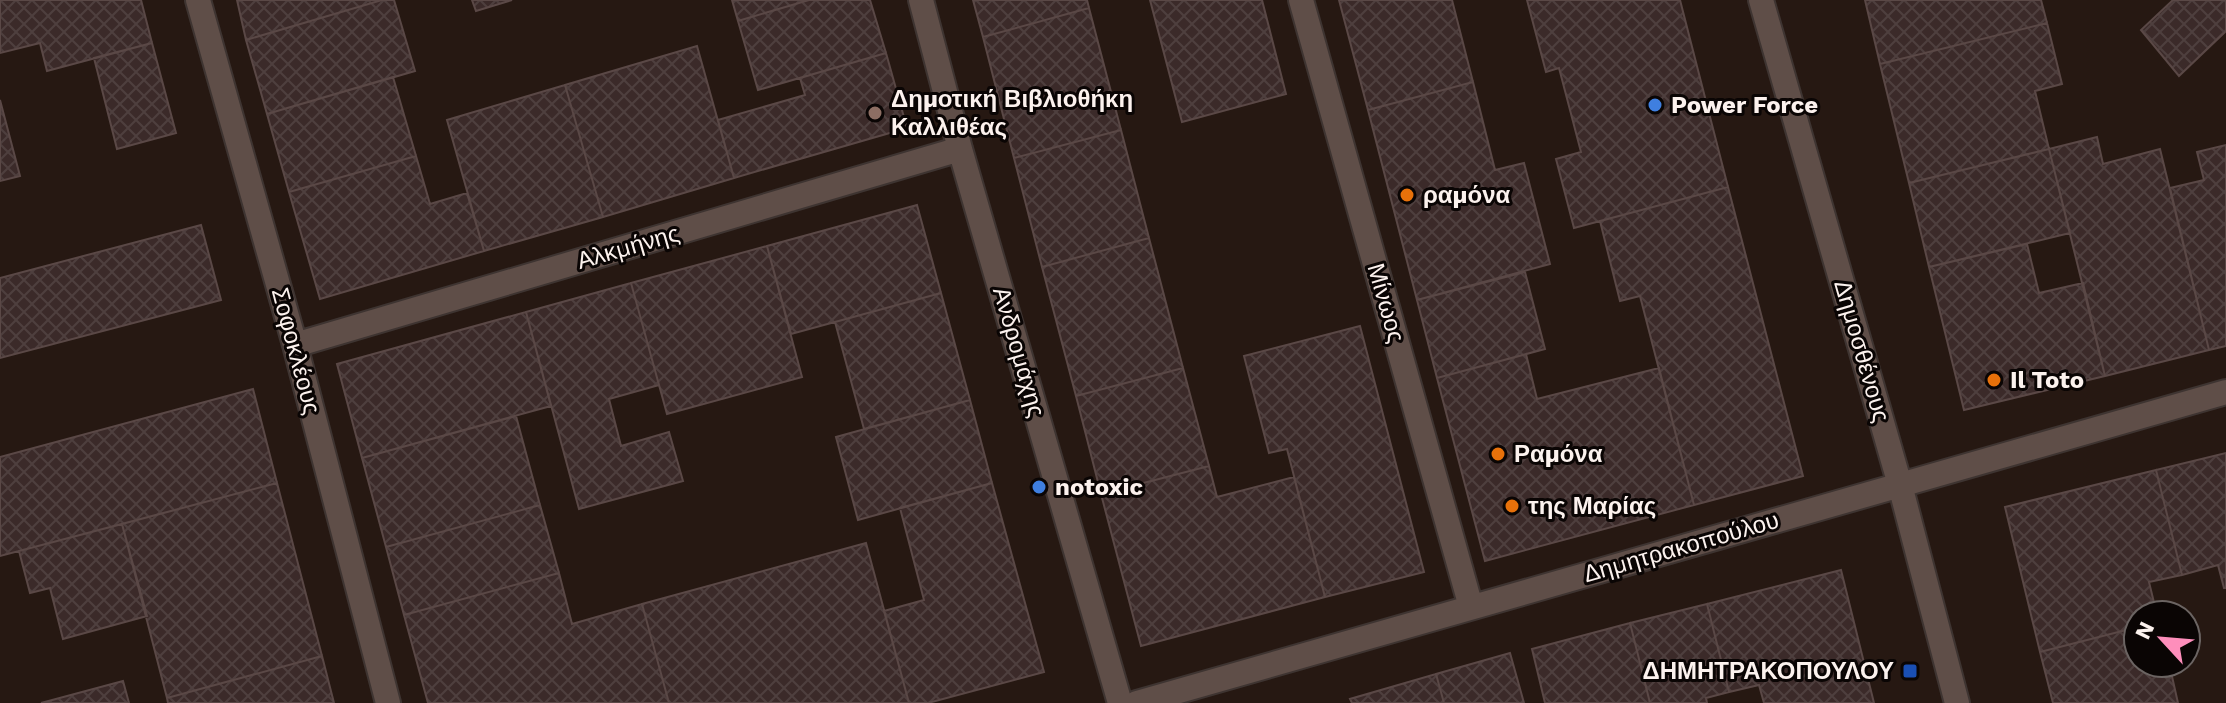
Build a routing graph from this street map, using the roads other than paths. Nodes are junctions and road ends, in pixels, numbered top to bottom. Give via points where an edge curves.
1 (198, 0) edge
2 (921, 0) edge
3 (1301, 0) edge
4 (1761, 0) edge
5 (960, 149) junction
6 (295, 345) junction
7 (2226, 392) edge
8 (1900, 485) junction
9 (1471, 607) junction
10 (388, 703) edge
11 (1120, 703) edge
12 (1137, 703) edge
13 (1957, 703) edge

1 - 6 street, Σοφοκλέους
2 - 5 street, Ανδρομάχης
3 - 9 street, Μίνωος
4 - 8 street, Δημοσθένους
5 - 6 street, Αλκμήνης
5 - 11 street, Ανδρομάχης
6 - 10 street, Σοφοκλέους
7 - 8 street, Δημητρακοπούλου
8 - 9 street, Δημητρακοπούλου
8 - 13 street, Δημοσθένους
9 - 12 street, Δημητρακοπούλου

